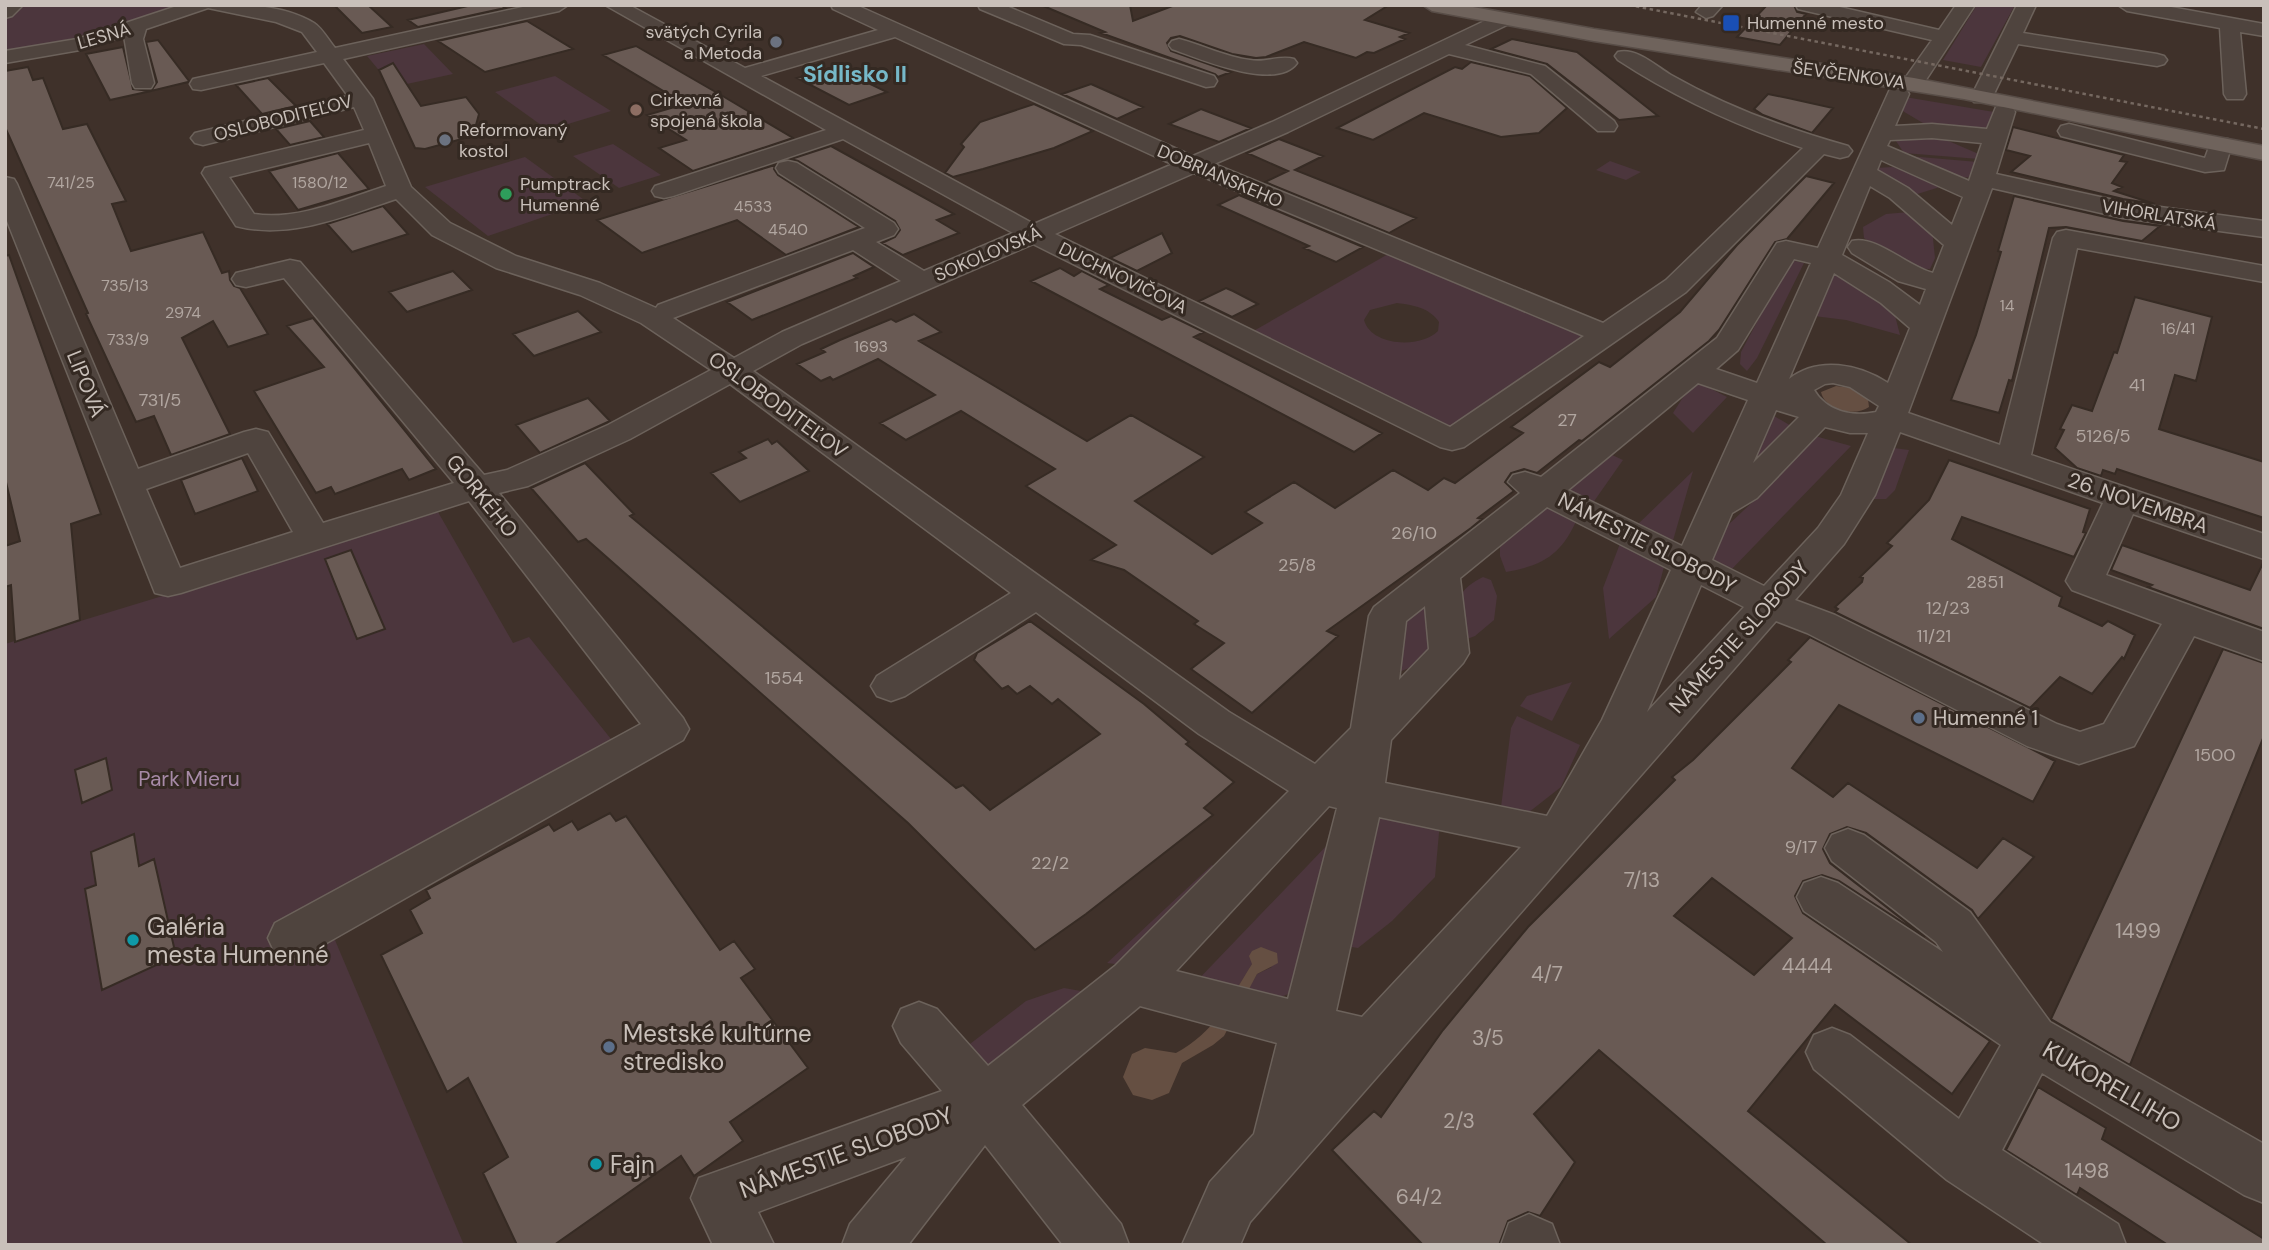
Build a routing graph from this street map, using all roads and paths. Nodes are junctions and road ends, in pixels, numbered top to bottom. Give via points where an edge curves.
1 (14, 5) edge
2 (200, 5) edge
3 (215, 5) edge
4 (559, 5) edge
5 (614, 5) edge
6 (840, 5) edge
7 (986, 5) edge
8 (1432, 5) edge
9 (1805, 5) edge
10 (1965, 5) edge
11 (2026, 5) edge
12 (2130, 6) edge
13 (901, 9) dead end
14 (5, 12) edge
15 (869, 18) junction
16 (1502, 20) junction
17 (2230, 24) junction
18 (137, 26) junction
19 (2264, 30) edge
20 (895, 31) junction
21 (2056, 32) dead end
22 (1944, 37) junction
23 (2010, 37) junction
24 (1179, 45) dead end
25 (1447, 47) junction
26 (332, 55) junction
27 (1625, 56) dead end
28 (5, 57) edge
29 (2157, 60) dead end
30 (1287, 63) dead end
31 (742, 75) junction
32 (1206, 80) dead end
33 (143, 83) dead end
34 (201, 84) dead end
35 (1027, 90) junction
36 (2235, 94) dead end
37 (1901, 95) junction
38 (1982, 97) junction
39 (362, 99) junction
40 (996, 100) dead end
41 (2004, 112) dead end
42 (1606, 126) dead end
43 (845, 131) junction
44 (1932, 131) junction
45 (2069, 131) dead end
46 (376, 134) junction
47 (203, 138) dead end
48 (2220, 144) junction
49 (1819, 145) junction
50 (2264, 153) edge
51 (1873, 154) junction
52 (1977, 163) junction
53 (1194, 165) junction
54 (788, 169) dead end
55 (5, 184) edge
56 (400, 190) junction
57 (664, 191) dead end
58 (2213, 224) junction
59 (2264, 229) edge
60 (1034, 234) junction
61 (856, 240) junction
62 (1958, 243) junction
63 (1838, 253) junction
64 (2253, 273) edge
65 (246, 279) dead end
66 (1924, 280) junction
67 (922, 282) junction
68 (668, 311) dead end
69 (1925, 327) junction
70 (1605, 334) junction
71 (1783, 358) junction
72 (732, 369) junction
73 (1694, 372) junction
74 (1842, 375) junction
75 (1766, 396) junction
76 (1892, 411) junction
77 (1820, 414) junction
78 (2013, 460) junction
79 (127, 484) junction
80 (476, 487) junction
81 (1535, 487) junction
82 (2123, 498) junction
83 (1717, 507) junction
84 (314, 538) junction
85 (2264, 547) edge
86 (1691, 565) junction
87 (1441, 574) junction
88 (167, 584) joint
89 (1038, 594) junction
90 (1769, 604) junction
91 (2185, 618) junction
92 (2264, 647) edge
93 (891, 686) dead end
94 (1371, 733) junction
95 (1340, 791) junction
96 (1559, 837) junction
97 (1848, 848) dead end
98 (1821, 897) dead end
99 (292, 938) dead end
100 (1133, 982) junction
101 (1283, 1021) junction
102 (919, 1026) dead end
103 (2032, 1039) junction
104 (1372, 1044) junction
105 (1832, 1052) dead end
106 (985, 1102) junction
107 (1277, 1149) junction
108 (1967, 1160) junction
109 (2264, 1175) edge
110 (746, 1245) edge
111 (871, 1245) edge
112 (1100, 1245) edge
113 (1211, 1245) edge
114 (2097, 1245) edge

1 - 14 street
2 - 18 street, LESNÁ
3 - 26 street, OSLOBODITEĽOV via 281,17 309,28
4 - 26 street
5 - 31 street, DUCHNOVIČOVA
6 - 15 street, DOBRIANSKEHO
7 - 32 street via 1071,40 1083,39
8 - 16 main road, ŠEVČENKOVA
9 - 22 street via 1900,21
10 - 22 street, NÁMESTIE SLOBODY
11 - 23 street
12 - 17 street
12 - 21 street via 2124,33
13 - 15 street
15 - 20 street, DOBRIANSKEHO
16 - 25 street, SOKOLOVSKÁ
16 - 37 main road, ŠEVČENKOVA
17 - 19 street
17 - 36 street
18 - 28 street, LESNÁ via 80,44
18 - 33 street via 133,39
20 - 31 street
20 - 35 street, DOBRIANSKEHO
22 - 37 street, NÁMESTIE SLOBODY
23 - 29 street
23 - 38 street
24 - 30 street via 1250,67 1277,68
25 - 42 street via 1538,70
25 - 53 street, SOKOLOVSKÁ
26 - 34 street
26 - 39 street, OSLOBODITEĽOV
27 - 49 street via 1738,118
31 - 43 street, DUCHNOVIČOVA
35 - 40 street
35 - 53 street, DOBRIANSKEHO
37 - 38 main road, ŠEVČENKOVA
37 - 44 street
37 - 51 street, NÁMESTIE SLOBODY
38 - 48 main road, ŠEVČENKOVA
39 - 46 street, OSLOBODITEĽOV
39 - 47 street, OSLOBODITEĽOV
41 - 52 street, NÁMESTIE SLOBODY
43 - 57 street
43 - 60 street, DUCHNOVIČOVA
44 - 51 street
44 - 52 street
45 - 48 street via 2206,165 2216,165
46 - 56 street, OSLOBODITEĽOV
46 - 56 street via 214,173 245,221 254,224 299,219
48 - 50 main road, ŠEVČENKOVA
49 - 51 street
49 - 70 street via 1676,286
51 - 52 street
51 - 52 street
51 - 62 street via 1899,193
51 - 63 street, NÁMESTIE SLOBODY
52 - 58 street, VIHORLATSKÁ via 2055,197
52 - 62 street, NÁMESTIE SLOBODY
53 - 60 street, SOKOLOVSKÁ
53 - 70 street, DOBRIANSKEHO
54 - 61 street via 885,229
55 - 79 street, LIPOVÁ
56 - 72 street, OSLOBODITEĽOV via 440,229 479,250 590,289 651,317
58 - 59 street, VIHORLATSKÁ
58 - 64 street via 2219,238
60 - 67 street, SOKOLOVSKÁ
60 - 70 street, DUCHNOVIČOVA via 1452,440
61 - 67 street
61 - 68 street
62 - 66 street, NÁMESTIE SLOBODY
63 - 66 street, NÁMESTIE SLOBODY
63 - 66 street, NÁMESTIE SLOBODY
63 - 69 street, NÁMESTIE SLOBODY
63 - 71 street, NÁMESTIE SLOBODY
63 - 73 street, NÁMESTIE SLOBODY via 1786,249 1728,344
64 - 78 street, VIHORLATSKÁ via 2066,237
65 - 80 street, GORKÉHO via 290,268
66 - 69 street, NÁMESTIE SLOBODY
67 - 72 street, SOKOLOVSKÁ
69 - 76 street, NÁMESTIE SLOBODY
71 - 74 street
71 - 75 street, NÁMESTIE SLOBODY
72 - 80 street, SOKOLOVSKÁ via 619,432 516,479
72 - 89 street, OSLOBODITEĽOV
73 - 75 street
73 - 81 street, NÁMESTIE SLOBODY
74 - 76 street via 1884,393
74 - 77 street via 1821,374 1805,379 1797,388 1802,401
75 - 77 street
75 - 83 street, NÁMESTIE SLOBODY
76 - 77 street via 1862,424
76 - 78 street
76 - 90 street, NÁMESTIE SLOBODY via 1851,505 1831,536
77 - 83 street via 1745,491
78 - 82 street, 26. NOVEMBRA
79 - 84 street via 256,439
79 - 88 street, LIPOVÁ
80 - 84 street, SOKOLOVSKÁ
80 - 99 street, GORKÉHO via 668,729
81 - 86 street, NÁMESTIE SLOBODY
81 - 87 street, NÁMESTIE SLOBODY
82 - 85 street, 26. NOVEMBRA
82 - 91 street via 2085,581
83 - 86 street, NÁMESTIE SLOBODY
84 - 88 street, SOKOLOVSKÁ
86 - 90 street, NÁMESTIE SLOBODY
86 - 96 street, NÁMESTIE SLOBODY via 1622,722
87 - 94 street, NÁMESTIE SLOBODY via 1388,616
87 - 94 street, NÁMESTIE SLOBODY via 1449,653
89 - 93 street
89 - 95 street, OSLOBODITEĽOV via 1214,723
90 - 91 street, NÁMESTIE SLOBODY via 1821,624 2042,735 2079,748 2119,735
90 - 96 street, NÁMESTIE SLOBODY
91 - 92 street
94 - 95 street, NÁMESTIE SLOBODY
95 - 96 street
95 - 100 street, NÁMESTIE SLOBODY
95 - 101 street, NÁMESTIE SLOBODY
96 - 104 street, NÁMESTIE SLOBODY
97 - 103 street via 1953,927
98 - 103 street
100 - 101 street
100 - 106 street, NÁMESTIE SLOBODY
101 - 104 street
101 - 107 street, NÁMESTIE SLOBODY
102 - 106 street, NÁMESTIE SLOBODY
103 - 108 street, KUKORELLIHO
103 - 109 street, KUKORELLIHO
104 - 107 street, NÁMESTIE SLOBODY
105 - 108 street
106 - 110 street, NÁMESTIE SLOBODY via 719,1198
106 - 111 street, NÁMESTIE SLOBODY
106 - 112 street, NÁMESTIE SLOBODY
107 - 113 street, NÁMESTIE SLOBODY via 1230,1202
108 - 114 street

